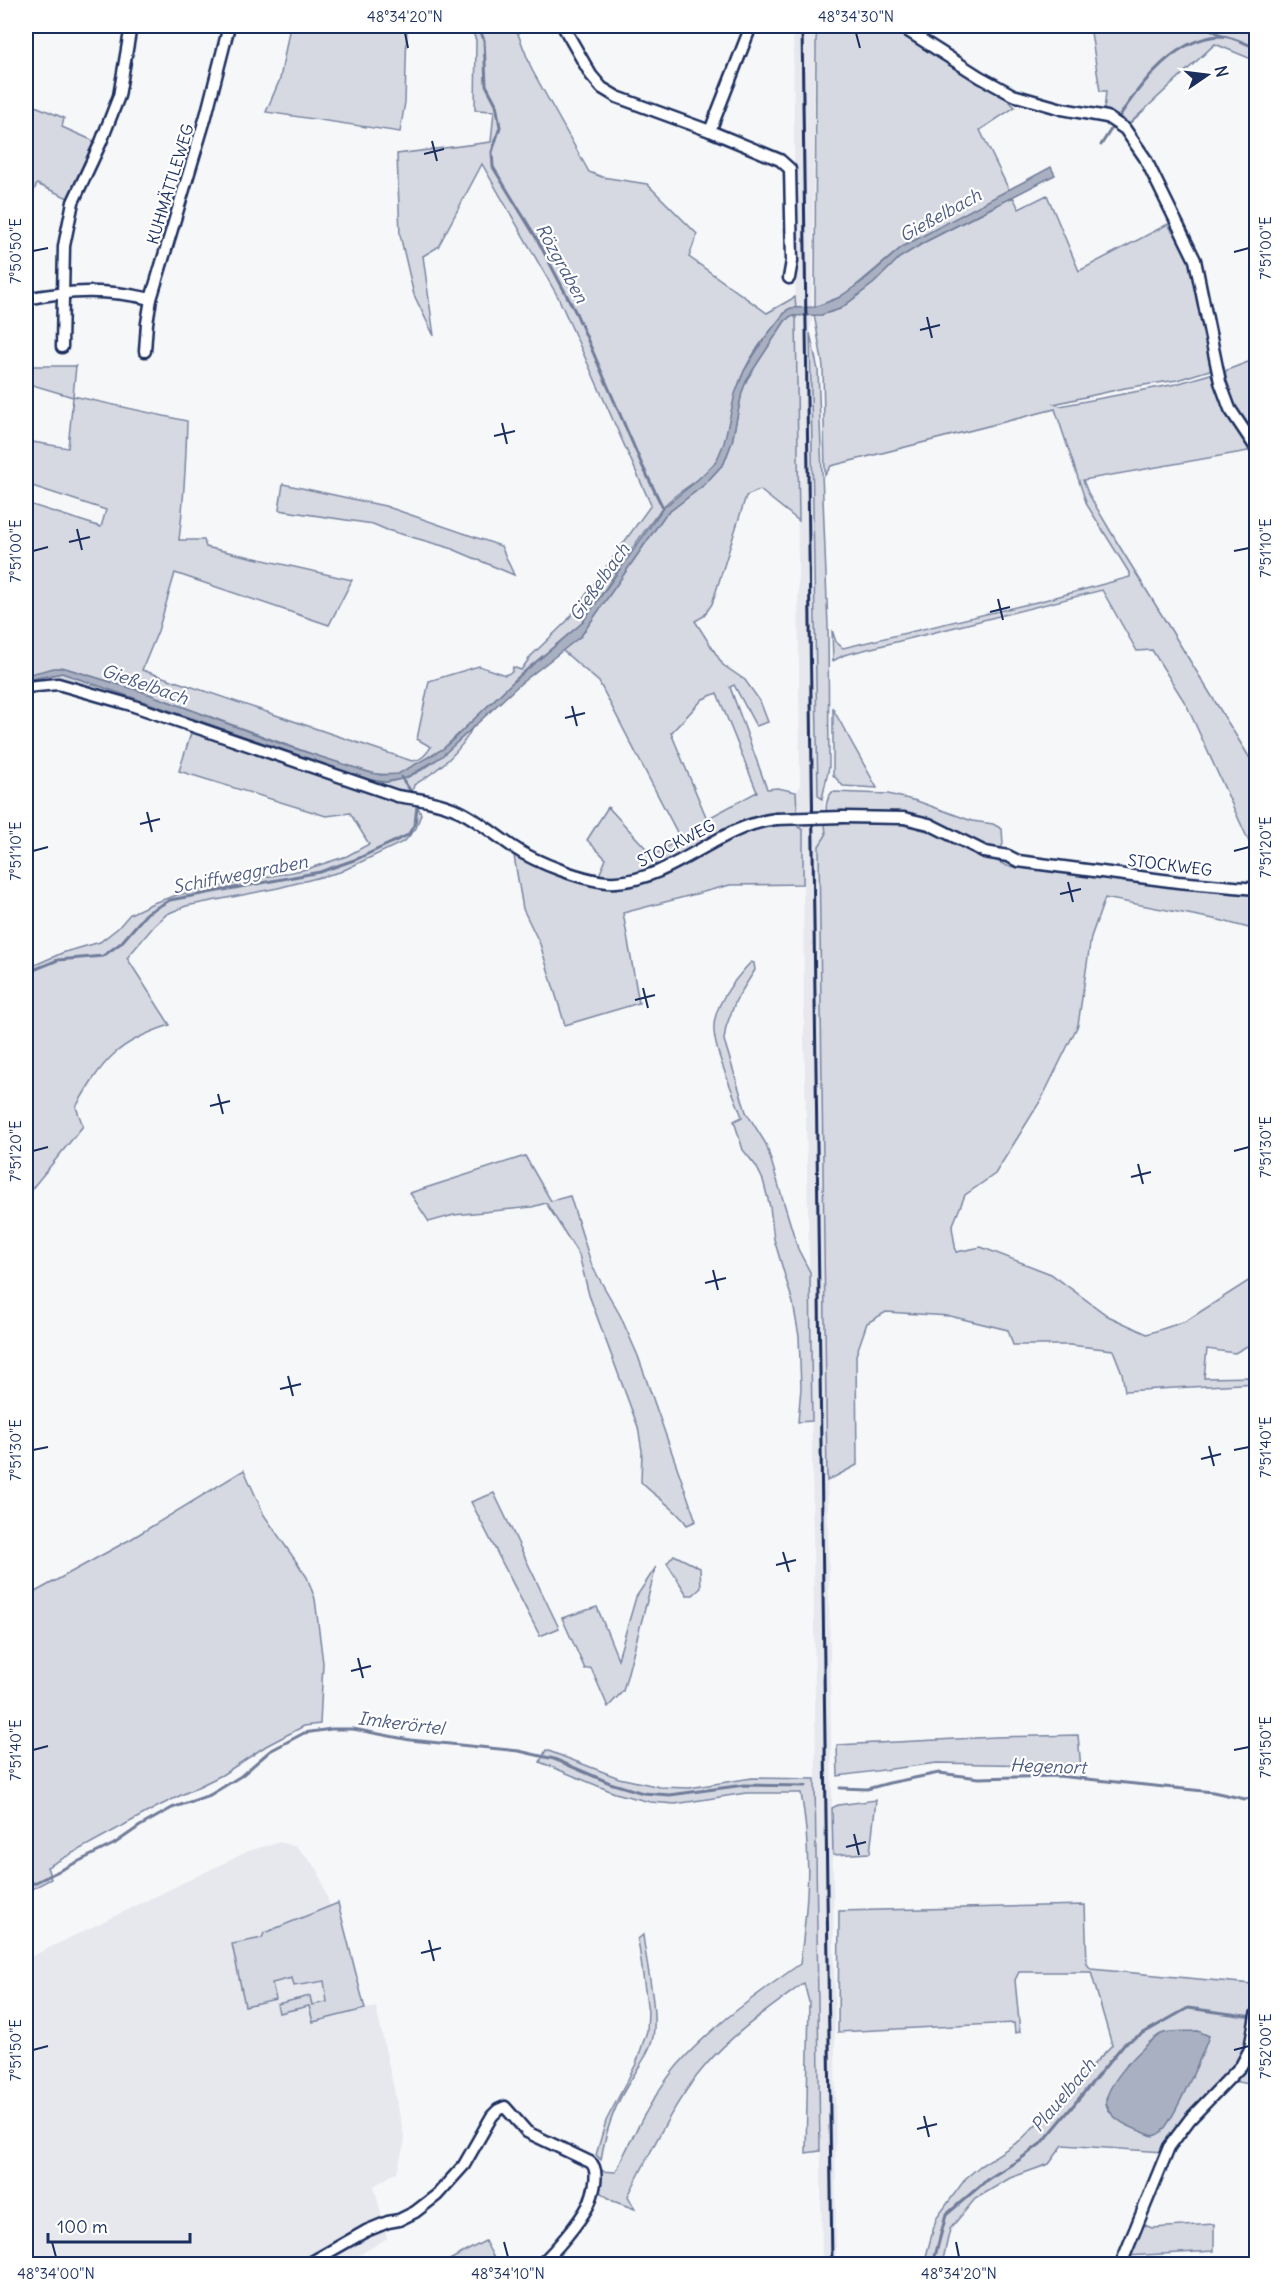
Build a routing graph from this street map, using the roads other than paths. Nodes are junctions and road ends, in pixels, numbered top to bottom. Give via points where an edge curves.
1 (131, 26) edge
2 (229, 26) edge
3 (563, 26) edge
4 (751, 26) edge
5 (900, 26) edge
6 (710, 131) junction
7 (789, 278) dead end
8 (64, 291) junction
9 (26, 299) edge
10 (151, 299) junction
11 (62, 347) dead end
12 (145, 351) dead end
13 (1257, 448) edge
14 (26, 687) edge
15 (1257, 889) edge
16 (1256, 2020) edge
17 (308, 2265) edge
18 (541, 2265) edge
19 (1121, 2265) edge

1 - 8 street via 119,96 73,201 64,246
2 - 10 street, KUHMÄTTLEWEG
3 - 6 street via 602,88
4 - 6 street
5 - 13 street via 1013,95 1107,117 1125,129 1145,158 1195,260 1220,382 1230,409
6 - 7 street via 780,159 790,169
8 - 9 street
8 - 10 street via 120,292
8 - 11 street
10 - 12 street, KUHMÄTTLEWEG
14 - 15 street, STOCKWEG, bridge via 58,684 397,796 433,802 459,811 541,862 580,876 614,882 645,878 741,827 776,819 843,817 904,818 929,824 985,852 1018,861
16 - 19 street via 1250,2049 1240,2066 1169,2147
17 - 18 street via 372,2228 415,2212 437,2195 464,2165 492,2116 505,2107 527,2132 594,2165 588,2206

